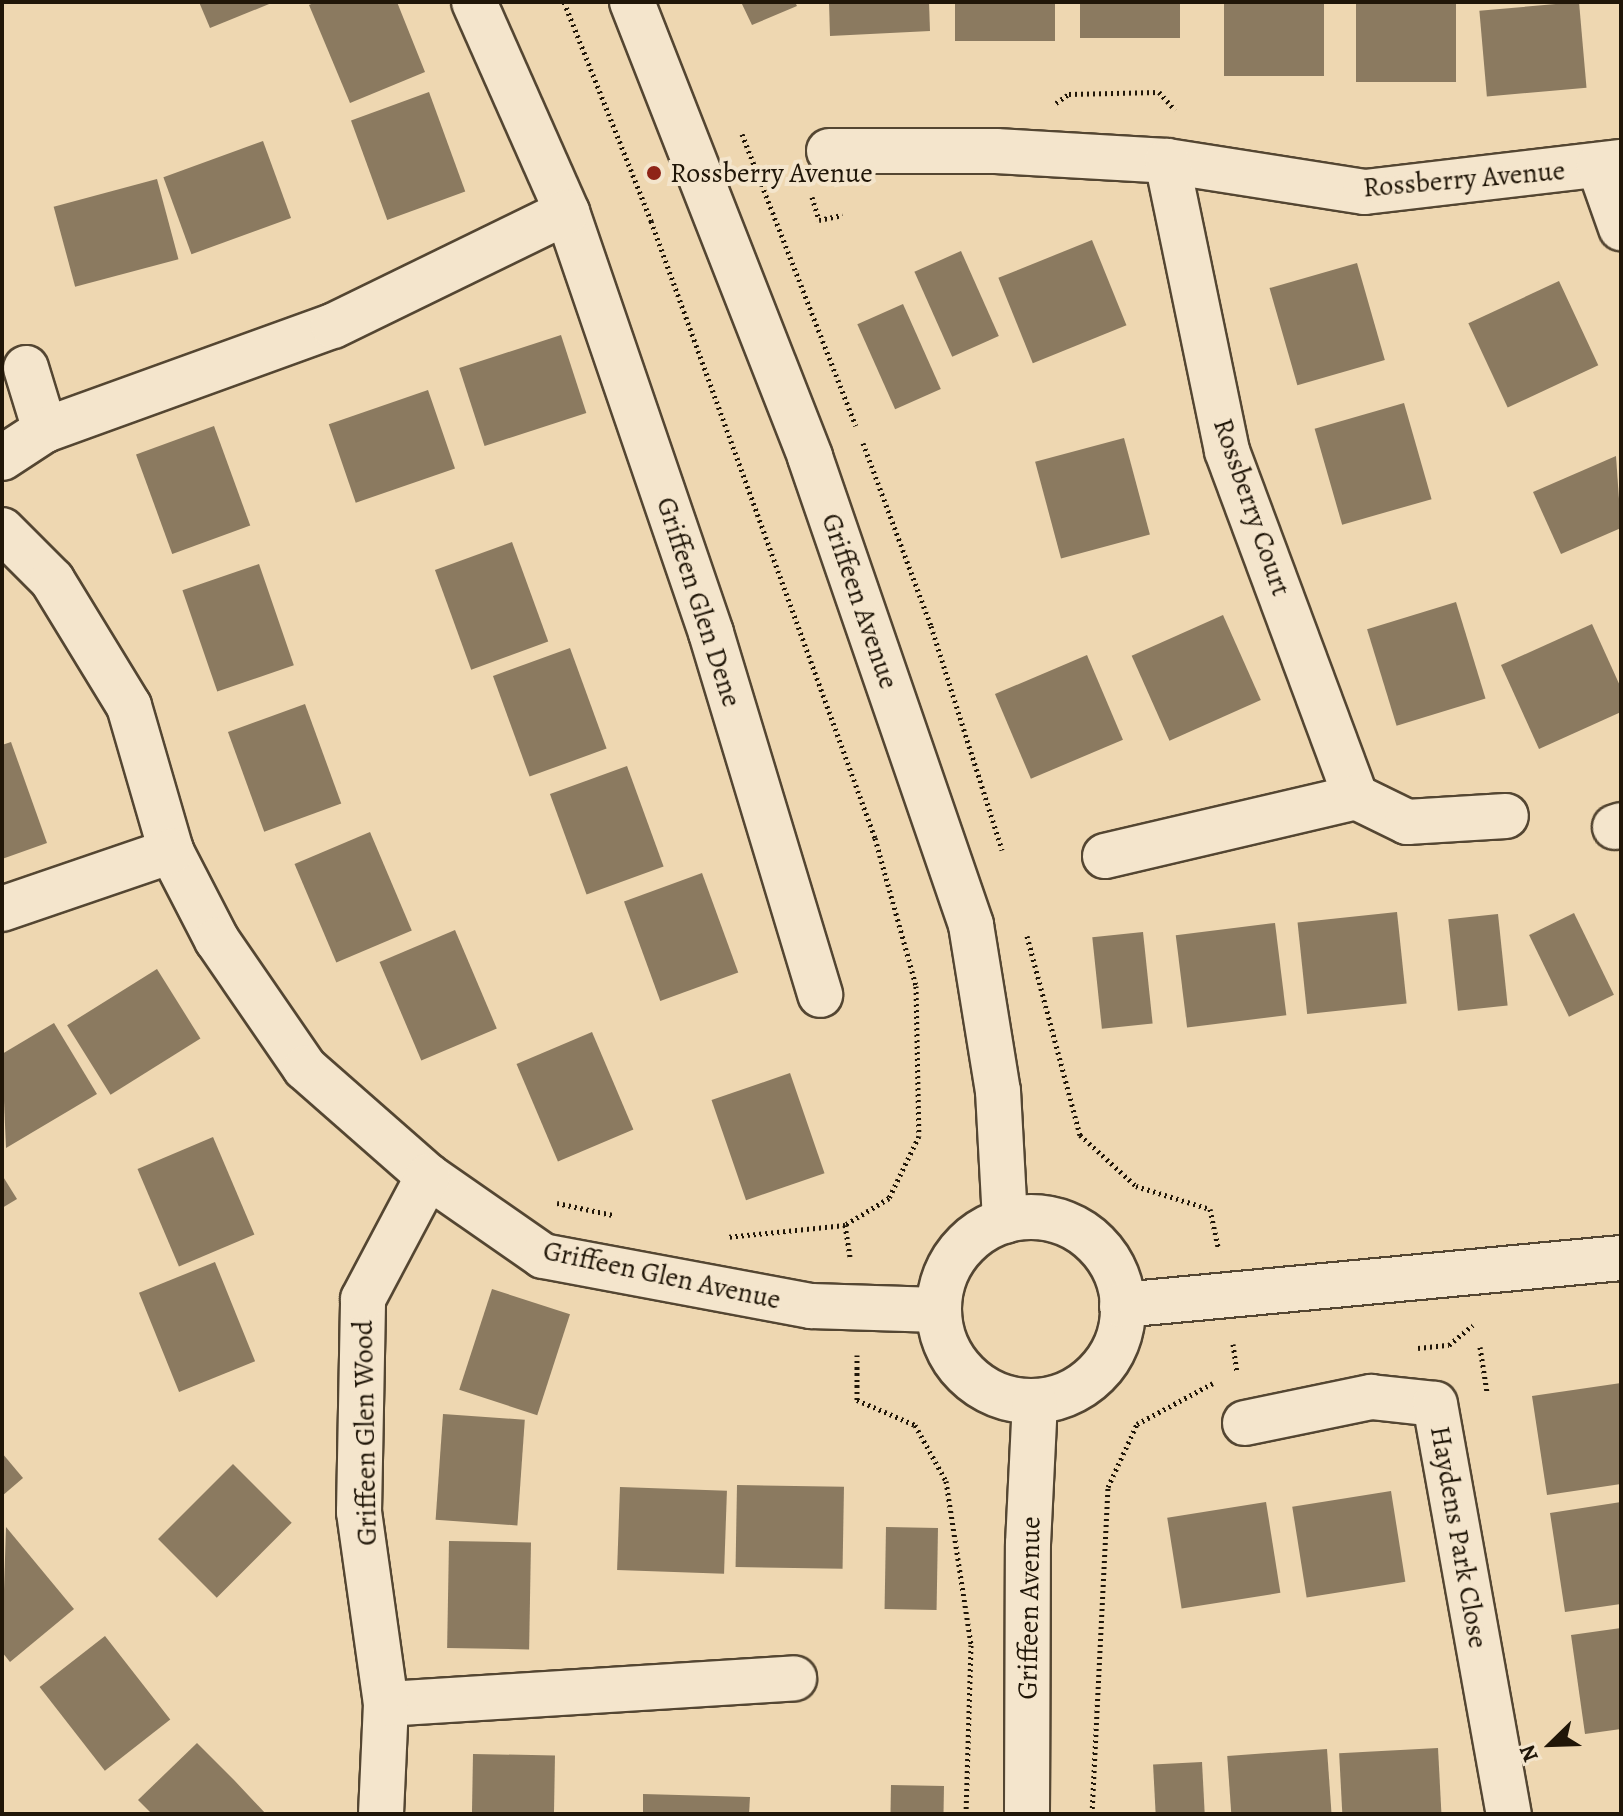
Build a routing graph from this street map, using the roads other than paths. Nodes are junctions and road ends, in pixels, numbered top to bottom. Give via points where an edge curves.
1 (474, 2) edge
2 (632, 2) edge
3 (829, 151) dead end
4 (1167, 161) junction
5 (1610, 164) edge
6 (567, 212) junction
7 (1621, 228) edge
8 (26, 368) dead end
9 (45, 430) junction
10 (2, 458) edge
11 (2, 530) edge
12 (1356, 797) junction
13 (1506, 816) dead end
14 (171, 851) junction
15 (1105, 856) dead end
16 (2, 909) edge
17 (820, 995) dead end
18 (428, 1176) junction
19 (1005, 1221) junction
20 (1621, 1258) edge
21 (1122, 1305) junction
22 (938, 1310) junction
23 (1035, 1402) junction
24 (1245, 1423) dead end
25 (794, 1678) dead end
26 (386, 1704) junction
27 (381, 1814) edge
28 (1027, 1814) edge
29 (1509, 1814) edge

1 - 6 street, Griffeen Glen Dene
2 - 19 street, Griffeen Avenue via 810,457 971,925 998,1091
3 - 4 street, Rossberry Avenue via 996,151
4 - 5 street, Rossberry Avenue via 1365,192
4 - 12 street, Rossberry Court via 1227,451
5 - 7 street
6 - 9 street via 333,326
6 - 17 street, Griffeen Glen Dene via 711,633
8 - 9 street
9 - 10 street
11 - 14 street, Griffeen Glen Avenue via 52,580 129,706
12 - 13 street via 1407,822
12 - 15 street
14 - 16 street
14 - 18 street, Griffeen Glen Avenue via 217,940 305,1068
18 - 22 street, Griffeen Glen Avenue via 543,1256 811,1306
18 - 26 street, Griffeen Glen Wood via 363,1299 359,1512
19 - 21 street via 1032,1217 1084,1234 1118,1278
19 - 22 street via 978,1233 956,1254 942,1281
20 - 21 street
21 - 23 street via 1120,1334 1088,1382
22 - 23 street via 958,1366 979,1386 1006,1398
23 - 28 street, Griffeen Avenue via 1028,1544
24 - 29 street, Haydens Park Close via 1371,1397 1435,1404
25 - 26 street
26 - 27 street, Griffeen Glen Wood

